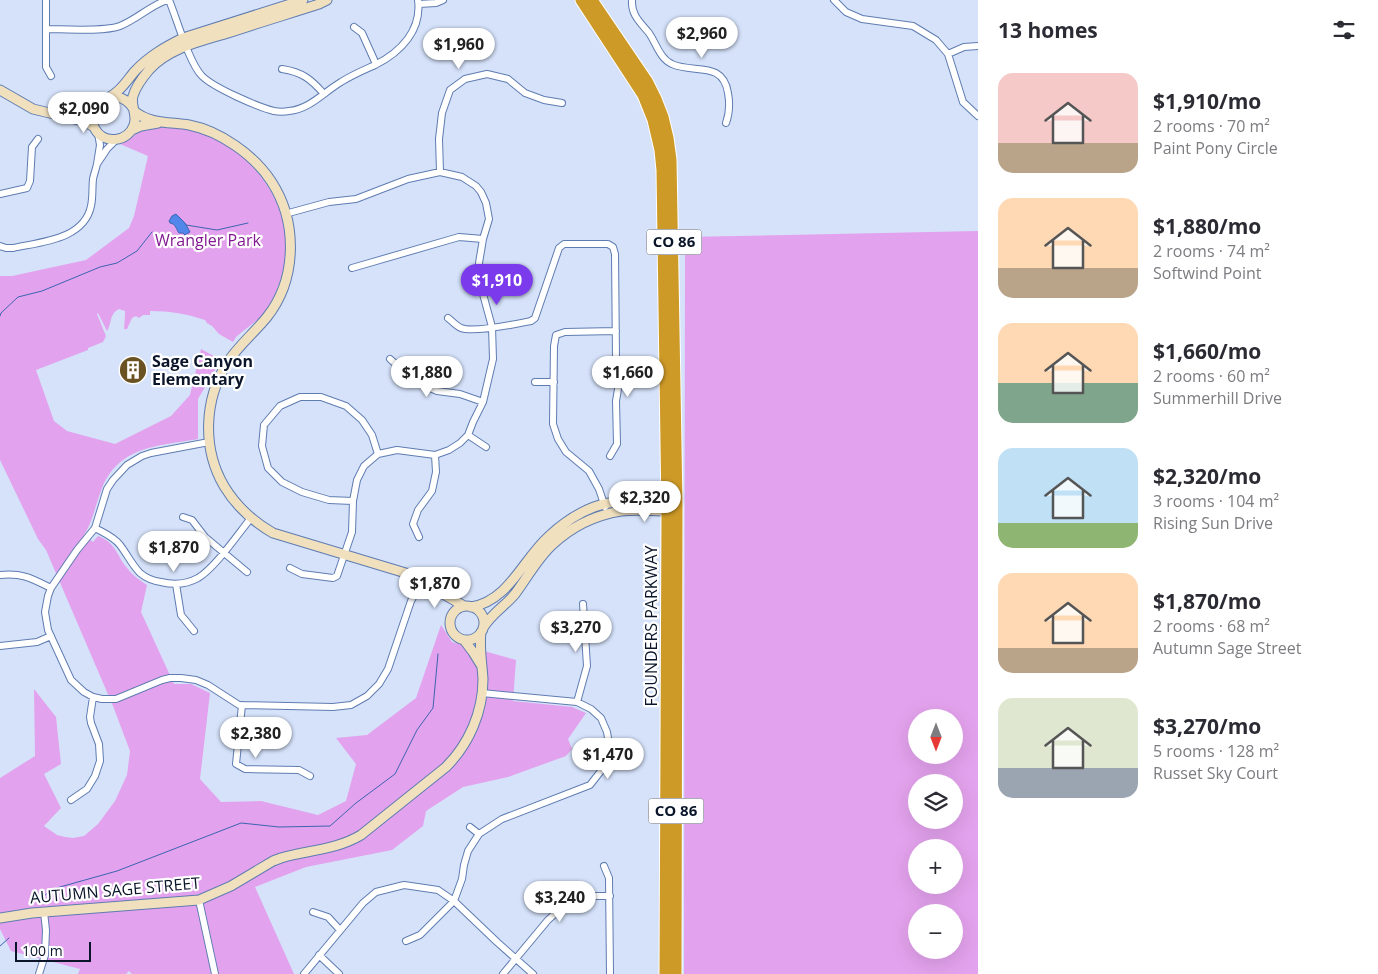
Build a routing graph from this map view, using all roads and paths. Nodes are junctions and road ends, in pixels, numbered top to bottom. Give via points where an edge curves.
1 (46, 0) edge
2 (168, 0) edge
3 (303, 0) edge
4 (328, 0) edge
5 (443, 0) edge
6 (580, 0) edge
7 (592, 0) edge
8 (632, 0) edge
9 (834, 0) edge
10 (419, 2) edge
11 (354, 28) dead end
12 (46, 30) junction
13 (185, 42) junction
14 (978, 46) edge
15 (948, 54) junction
16 (376, 64) junction
17 (282, 68) dead end
18 (51, 76) dead end
19 (0, 90) edge
20 (324, 94) junction
21 (111, 96) junction
22 (562, 103) dead end
23 (94, 108) junction
24 (134, 109) junction
25 (59, 115) junction
26 (978, 116) edge
27 (160, 122) junction
28 (726, 123) dead end
29 (96, 130) junction
30 (132, 130) junction
31 (38, 139) dead end
32 (116, 140) junction
33 (98, 164) junction
34 (440, 172) junction
35 (0, 194) edge
36 (285, 214) junction
37 (483, 239) junction
38 (0, 246) edge
39 (352, 268) dead end
40 (448, 318) dead end
41 (492, 327) junction
42 (616, 331) junction
43 (390, 359) dead end
44 (535, 382) dead end
45 (554, 382) junction
46 (483, 402) junction
47 (468, 435) junction
48 (209, 442) junction
49 (486, 447) dead end
50 (378, 454) junction
51 (435, 455) junction
52 (610, 456) dead end
53 (353, 501) junction
54 (604, 505) junction
55 (670, 505) junction
56 (606, 514) junction
57 (183, 517) dead end
58 (251, 518) junction
59 (95, 528) junction
60 (419, 538) dead end
61 (223, 553) junction
62 (344, 554) junction
63 (290, 568) dead end
64 (247, 572) dead end
65 (0, 575) edge
66 (422, 581) junction
67 (176, 584) junction
68 (51, 588) junction
69 (439, 592) junction
70 (583, 604) dead end
71 (467, 606) junction
72 (450, 619) junction
73 (482, 630) junction
74 (194, 631) dead end
75 (51, 636) junction
76 (464, 640) junction
77 (0, 646) edge
78 (482, 668) junction
79 (482, 693) junction
80 (93, 697) junction
81 (577, 702) junction
82 (242, 705) junction
83 (310, 776) dead end
84 (72, 800) dead end
85 (470, 827) dead end
86 (479, 834) junction
87 (604, 866) dead end
88 (610, 896) junction
89 (198, 900) junction
90 (454, 901) junction
91 (44, 912) junction
92 (313, 912) dead end
93 (0, 918) edge
94 (340, 930) junction
95 (406, 940) dead end
96 (319, 955) junction
97 (516, 959) junction
98 (39, 974) edge
99 (215, 974) edge
100 (304, 974) edge
101 (339, 974) edge
102 (503, 974) edge
103 (532, 974) edge
104 (610, 974) edge
105 (665, 974) edge
106 (676, 974) edge

1 - 12 street
2 - 12 street via 118,27
2 - 13 street
3 - 13 street
4 - 13 street
5 - 10 street
6 - 55 highway, FOUNDERS PARKWAY / CO 86 via 643,94 660,150
7 - 55 highway, FOUNDERS PARKWAY / CO 86 via 652,90 668,138 672,189
8 - 28 street via 634,16 666,60 681,67 716,72 723,77 730,104
9 - 15 street via 846,12 862,19 913,26 936,40
10 - 16 street via 418,17 410,37 395,53
11 - 16 street via 362,33
12 - 18 street via 46,67
13 - 20 street via 196,68 207,80 266,108 280,112 297,110
13 - 21 street via 156,52 133,73 122,89
13 - 24 street via 149,70 133,96
14 - 15 street via 964,47
15 - 26 street via 963,102
16 - 20 street
17 - 20 street via 300,73
19 - 25 street via 26,106
21 - 23 street
21 - 24 street via 124,99
22 - 34 street via 525,93 508,79 487,74 465,79 450,90 442,113
23 - 25 street
23 - 29 street via 92,117
24 - 27 street via 143,117
24 - 30 street
25 - 29 street via 83,121
27 - 30 street
27 - 36 street via 206,130 236,146 271,181
29 - 32 street via 106,139
29 - 33 street via 100,145
30 - 32 street
31 - 35 street via 32,147 30,185
32 - 33 street
33 - 38 street via 93,177 91,208 75,230 61,237 13,248
34 - 36 street via 408,179 356,199 329,202
34 - 37 street via 462,177 481,192 489,219
36 - 48 street via 290,259 283,288 268,316 226,364 216,386 210,412
37 - 39 street via 459,237
37 - 41 street via 480,283
40 - 41 street via 460,328
41 - 42 street via 535,318 555,258 564,244 608,244 615,254
41 - 46 street via 493,359
42 - 45 street via 556,335
42 - 52 street via 619,383 617,444
43 - 46 street via 416,382 437,391
44 - 45 street
45 - 54 street via 553,424 558,439 566,452 589,471
46 - 47 street
47 - 49 street
47 - 51 street via 449,450
48 - 58 street via 224,485
48 - 59 street via 151,453 127,465 107,489
50 - 51 street via 397,450
50 - 53 street via 360,473
50 - 53 street via 372,435 362,420 346,406 321,397 300,397 280,406 264,425 262,446 268,468 282,482 329,500
51 - 60 street via 432,491 418,510 413,524
53 - 62 street via 352,532
54 - 55 street via 616,502
54 - 56 street
54 - 71 street via 571,518 548,536 496,597 484,604
55 - 56 street
55 - 105 highway, FOUNDERS PARKWAY / CO 86
55 - 106 highway, FOUNDERS PARKWAY / CO 86
56 - 73 street via 570,530 551,545
57 - 61 street via 192,520
58 - 61 street
58 - 62 street via 273,533
59 - 67 street via 119,543 141,574 166,584
59 - 68 street
61 - 64 street
61 - 67 street via 200,577
62 - 63 street via 339,574 333,578 302,574
62 - 66 street
65 - 68 street via 22,575
66 - 69 street
66 - 82 street via 411,602 388,669 367,696 351,705 333,707
67 - 74 street via 181,615
68 - 75 street via 45,612
69 - 71 street
69 - 72 street
70 - 81 street via 587,666
71 - 72 street via 455,611
71 - 73 street via 482,615
72 - 76 street via 454,635
73 - 76 street via 474,639
73 - 78 street, AUTUMN SAGE STREET
75 - 77 street via 37,642
75 - 80 street via 71,680
76 - 78 street
78 - 79 street, AUTUMN SAGE STREET
79 - 81 street
79 - 89 street, AUTUMN SAGE STREET via 477,718 454,759 361,836 337,846 281,858
80 - 82 street via 116,699 162,680 181,678 208,685
80 - 84 street via 90,717 99,744 100,761 87,789
81 - 86 street via 601,718 607,732 610,750 604,767 590,785 502,819
82 - 83 street via 236,764 245,769 299,770
85 - 86 street
86 - 90 street via 468,851
87 - 88 street via 610,878
88 - 97 street via 590,896 567,903 548,920
88 - 104 street
89 - 91 street, AUTUMN SAGE STREET
89 - 99 street
90 - 94 street via 438,890 404,884 376,892
90 - 95 street via 420,935
90 - 97 street
91 - 93 street, AUTUMN SAGE STREET
91 - 98 street via 45,955
92 - 94 street via 328,917
94 - 96 street
96 - 100 street
96 - 101 street
97 - 102 street
97 - 103 street

